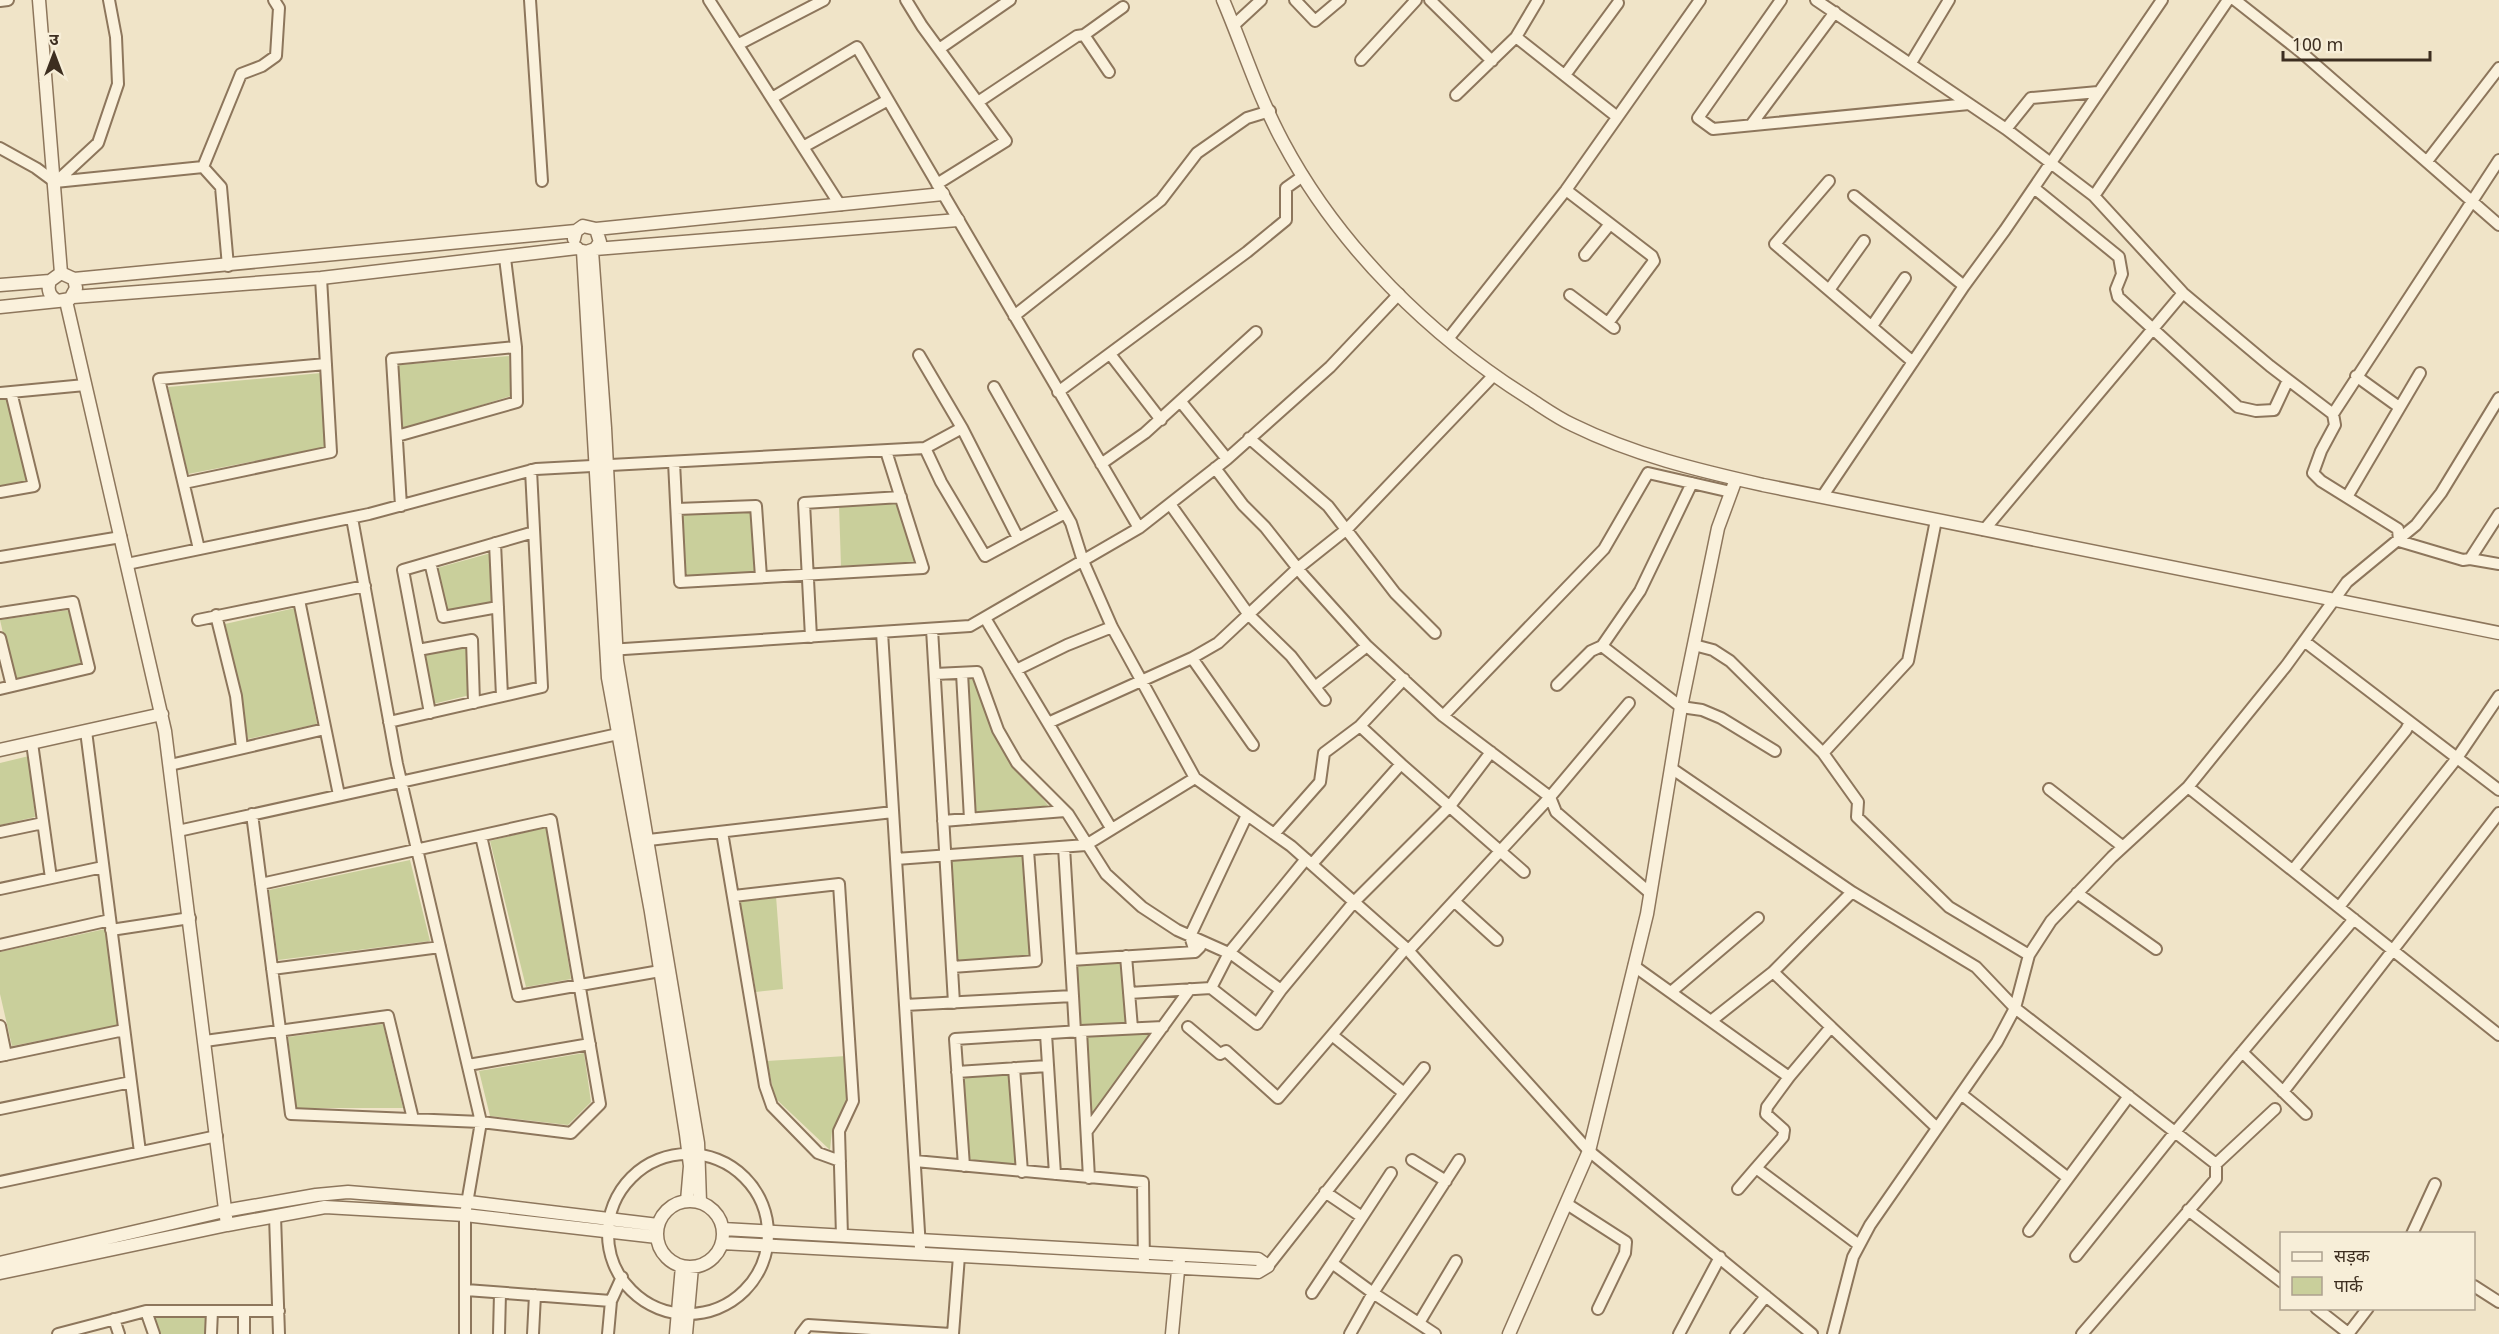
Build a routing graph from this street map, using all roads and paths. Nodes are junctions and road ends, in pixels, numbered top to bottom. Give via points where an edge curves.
1 (8, 0) edge
2 (39, 0) edge
3 (109, 0) edge
4 (274, 0) edge
5 (530, 0) edge
6 (709, 0) edge
7 (824, 0) edge
8 (906, 0) edge
9 (1010, 0) edge
10 (1223, 0) edge
11 (1261, 0) edge
12 (1295, 0) edge
13 (1340, 0) edge
14 (1416, 0) edge
15 (1430, 0) edge
16 (1538, 0) edge
17 (1700, 0) edge
18 (1781, 0) edge
19 (1816, 0) edge
20 (1949, 0) edge
21 (2162, 0) edge
22 (2228, 0) edge
23 (2235, 0) edge
24 (0, 1) edge
25 (1618, 3) dead end
26 (1123, 7) dead end
27 (1835, 12) junction
28 (1234, 25) junction
29 (1084, 34) junction
30 (1516, 37) junction
31 (739, 44) junction
32 (939, 49) junction
33 (1361, 60) dead end
34 (1492, 61) junction
35 (1911, 63) junction
36 (2499, 68) edge
37 (1109, 72) dead end
38 (1565, 75) junction
39 (2098, 92) junction
40 (1456, 94) dead end
41 (772, 98) junction
42 (888, 100) junction
43 (978, 102) junction
44 (1969, 104) junction
45 (1270, 111) junction
46 (1616, 116) junction
47 (1751, 125) junction
48 (2006, 129) junction
49 (803, 147) junction
50 (0, 148) edge
51 (2428, 160) junction
52 (2499, 160) edge
53 (2050, 163) junction
54 (203, 167) junction
55 (1303, 176) junction
56 (542, 180) dead end
57 (1829, 181) dead end
58 (55, 182) junction
59 (2034, 188) junction
60 (940, 189) junction
61 (1566, 190) junction
62 (1854, 196) dead end
63 (2094, 196) junction
64 (2470, 202) junction
65 (840, 205) junction
66 (958, 220) junction
67 (1610, 224) junction
68 (2499, 225) edge
69 (596, 229) junction
70 (576, 231) junction
71 (1864, 241) dead end
72 (587, 250) junction
73 (1585, 255) dead end
74 (505, 258) junction
75 (228, 266) junction
76 (61, 273) junction
77 (321, 278) junction
78 (1905, 278) dead end
79 (74, 279) junction
80 (50, 281) junction
81 (0, 285) edge
82 (1964, 286) junction
83 (1829, 290) junction
84 (2182, 293) junction
85 (1399, 294) junction
86 (1570, 295) dead end
87 (66, 300) junction
88 (0, 308) edge
89 (1014, 316) junction
90 (1872, 326) junction
91 (2153, 328) junction
92 (1256, 332) dead end
93 (1448, 339) junction
94 (516, 347) junction
95 (1110, 354) junction
96 (919, 355) dead end
97 (1913, 362) junction
98 (326, 364) junction
99 (2420, 373) dead end
100 (1493, 376) junction
101 (2356, 376) junction
102 (2288, 380) junction
103 (85, 385) junction
104 (994, 387) dead end
105 (1058, 392) junction
106 (6, 393) edge
107 (1181, 402) junction
108 (2498, 404) edge
109 (2399, 407) junction
110 (2333, 414) junction
111 (1161, 420) junction
112 (962, 428) junction
113 (397, 436) junction
114 (1249, 438) junction
115 (925, 448) junction
116 (886, 451) junction
117 (1227, 459) junction
118 (674, 462) junction
119 (1101, 464) junction
120 (601, 466) junction
121 (1215, 468) junction
122 (531, 470) junction
123 (1736, 479) junction
124 (184, 483) junction
125 (1692, 483) junction
126 (0, 492) edge
127 (1731, 492) junction
128 (901, 497) junction
129 (1822, 497) junction
130 (2347, 497) junction
131 (1170, 504) junction
132 (401, 506) junction
133 (676, 509) junction
134 (1065, 513) junction
135 (2499, 514) edge
136 (352, 518) junction
137 (1936, 520) junction
138 (1139, 528) junction
139 (1347, 529) junction
140 (1984, 530) junction
141 (534, 532) junction
142 (121, 537) junction
143 (1018, 538) junction
144 (2399, 541) junction
145 (495, 543) junction
146 (200, 549) junction
147 (0, 557) edge
148 (2470, 559) junction
149 (1083, 561) junction
150 (430, 562) junction
151 (127, 564) junction
152 (2499, 564) edge
153 (1298, 568) junction
154 (808, 575) junction
155 (761, 578) junction
156 (365, 586) junction
157 (299, 600) junction
158 (2333, 600) junction
159 (498, 607) junction
160 (0, 613) edge
161 (216, 615) junction
162 (1249, 615) junction
163 (985, 618) junction
164 (198, 620) dead end
165 (1112, 627) junction
166 (932, 629) junction
167 (882, 632) junction
168 (1435, 633) dead end
169 (2499, 633) edge
170 (811, 637) junction
171 (0, 638) edge
172 (2304, 641) junction
173 (1694, 645) junction
174 (1367, 646) junction
175 (1602, 646) junction
176 (418, 650) junction
177 (611, 650) junction
178 (1192, 658) junction
179 (1016, 670) junction
180 (962, 673) junction
181 (935, 674) junction
182 (1404, 679) junction
183 (1143, 681) junction
184 (1557, 685) dead end
185 (12, 686) junction
186 (1315, 687) junction
187 (0, 689) edge
188 (502, 696) junction
189 (2499, 696) edge
190 (1324, 700) dead end
191 (474, 703) junction
192 (1629, 703) dead end
193 (1681, 707) junction
194 (430, 713) junction
195 (162, 714) junction
196 (1443, 716) junction
197 (389, 722) junction
198 (2410, 722) junction
199 (1048, 723) junction
200 (1360, 726) junction
201 (325, 729) junction
202 (86, 731) junction
203 (618, 734) junction
204 (32, 743) junction
205 (1253, 745) dead end
206 (242, 748) junction
207 (0, 750) edge
208 (1774, 751) dead end
209 (1491, 752) junction
210 (1823, 753) junction
211 (2457, 758) junction
212 (1401, 764) junction
213 (170, 765) junction
214 (1671, 768) junction
215 (1196, 778) junction
216 (401, 781) junction
217 (2188, 787) junction
218 (2049, 789) dead end
219 (2499, 790) edge
220 (339, 795) junction
221 (1550, 797) junction
222 (1450, 806) junction
223 (1065, 811) junction
224 (893, 812) junction
225 (2499, 813) edge
226 (252, 814) junction
227 (1247, 815) junction
228 (970, 819) junction
229 (943, 821) junction
230 (43, 823) junction
231 (1111, 828) junction
232 (178, 831) junction
233 (0, 832) edge
234 (723, 832) junction
235 (1274, 834) junction
236 (481, 836) junction
237 (643, 840) junction
238 (1086, 845) junction
239 (2122, 846) junction
240 (1064, 847) junction
241 (417, 850) junction
242 (1028, 850) junction
243 (1501, 850) junction
244 (945, 856) junction
245 (896, 860) junction
246 (1309, 862) junction
247 (103, 867) junction
248 (2293, 870) junction
249 (1524, 872) dead end
250 (51, 878) junction
251 (261, 884) junction
252 (0, 889) edge
253 (1650, 892) junction
254 (1852, 892) junction
255 (2077, 893) junction
256 (734, 896) junction
257 (1454, 901) junction
258 (1354, 902) junction
259 (2339, 907) junction
260 (190, 918) junction
261 (1758, 918) dead end
262 (2354, 919) junction
263 (110, 925) junction
264 (1190, 936) junction
265 (1497, 940) dead end
266 (1204, 942) junction
267 (0, 945) edge
268 (440, 946) junction
269 (1407, 949) junction
270 (2156, 949) dead end
271 (2394, 950) junction
272 (1195, 952) junction
273 (1229, 953) junction
274 (2029, 955) junction
275 (1126, 956) junction
276 (1071, 960) junction
277 (1634, 966) junction
278 (952, 967) junction
279 (272, 969) junction
280 (660, 971) junction
281 (1773, 972) junction
282 (580, 985) junction
283 (1211, 988) junction
284 (1190, 989) junction
285 (1281, 990) junction
286 (1671, 992) junction
287 (1129, 993) junction
288 (1073, 996) junction
289 (954, 1002) junction
290 (905, 1005) junction
291 (2015, 1008) junction
292 (1711, 1021) junction
293 (0, 1026) edge
294 (1163, 1027) junction
295 (1188, 1027) dead end
296 (1831, 1027) junction
297 (1132, 1028) junction
298 (124, 1030) junction
299 (280, 1031) junction
300 (1078, 1031) junction
301 (1046, 1034) junction
302 (1332, 1035) junction
303 (2499, 1035) edge
304 (206, 1041) junction
305 (590, 1044) junction
306 (2242, 1052) junction
307 (3, 1056) edge
308 (468, 1065) junction
309 (1048, 1066) junction
310 (1014, 1068) junction
311 (1424, 1068) dead end
312 (957, 1072) junction
313 (1789, 1077) junction
314 (131, 1082) junction
315 (2283, 1092) junction
316 (1404, 1093) junction
317 (1961, 1094) junction
318 (2129, 1096) junction
319 (0, 1109) edge
320 (2275, 1109) dead end
321 (2306, 1114) dead end
322 (413, 1119) junction
323 (481, 1122) junction
324 (1937, 1128) junction
325 (1087, 1131) junction
326 (2175, 1132) junction
327 (217, 1136) junction
328 (1589, 1151) junction
329 (140, 1152) junction
330 (694, 1155) junction
331 (1412, 1160) dead end
332 (1459, 1160) dead end
333 (840, 1161) junction
334 (915, 1161) junction
335 (2216, 1164) junction
336 (964, 1166) junction
337 (1756, 1168) junction
338 (1022, 1172) junction
339 (1391, 1173) dead end
340 (1055, 1174) junction
341 (1089, 1178) junction
342 (2068, 1178) junction
343 (1446, 1181) junction
344 (0, 1182) edge
345 (2435, 1184) dead end
346 (1738, 1189) dead end
347 (1325, 1192) junction
348 (693, 1201) junction
349 (469, 1202) junction
350 (1566, 1204) junction
351 (2188, 1209) junction
352 (224, 1211) junction
353 (465, 1215) junction
354 (275, 1216) junction
355 (1362, 1217) junction
356 (227, 1225) junction
357 (608, 1226) junction
358 (723, 1229) junction
359 (657, 1231) junction
360 (2029, 1231) dead end
361 (769, 1232) junction
362 (2412, 1232) edge
363 (842, 1236) junction
364 (920, 1240) junction
365 (722, 1243) junction
366 (1860, 1245) junction
367 (768, 1246) junction
368 (1144, 1252) junction
369 (920, 1254) junction
370 (1179, 1254) junction
371 (959, 1256) junction
372 (2076, 1256) dead end
373 (1720, 1257) junction
374 (1456, 1261) dead end
375 (0, 1263) edge
376 (1332, 1263) junction
377 (1144, 1266) junction
378 (1268, 1266) junction
379 (687, 1267) junction
380 (1178, 1268) junction
381 (0, 1273) edge
382 (622, 1278) junction
383 (2280, 1280) edge
384 (2475, 1287) edge
385 (466, 1290) junction
386 (500, 1293) junction
387 (1312, 1293) dead end
388 (1373, 1293) junction
389 (535, 1295) junction
390 (1766, 1296) junction
391 (611, 1300) junction
392 (2499, 1302) edge
393 (1598, 1309) dead end
394 (2318, 1310) edge
395 (2366, 1310) edge
396 (146, 1311) junction
397 (212, 1311) junction
398 (244, 1311) junction
399 (279, 1311) junction
400 (683, 1314) junction
401 (114, 1318) junction
402 (1419, 1323) junction
403 (1515, 1332) edge
404 (58, 1334) edge
405 (119, 1334) edge
406 (154, 1334) edge
407 (211, 1334) edge
408 (244, 1334) edge
409 (279, 1334) edge
410 (465, 1334) edge
411 (499, 1334) edge
412 (533, 1334) edge
413 (608, 1334) edge
414 (676, 1334) edge
415 (686, 1334) edge
416 (801, 1334) edge
417 (952, 1334) edge
418 (1172, 1334) edge
419 (1350, 1334) edge
420 (1435, 1334) edge
421 (1679, 1334) edge
422 (1736, 1334) edge
423 (1812, 1334) edge
424 (1833, 1334) edge
425 (2082, 1334) edge
426 (2348, 1334) edge

1 - 24 street
2 - 58 street
3 - 58 street via 116,37 118,84 98,143
4 - 54 street via 279,8 276,56 241,74
5 - 56 street
6 - 31 street
7 - 31 street
8 - 32 street
9 - 32 street
10 - 28 street
11 - 28 street
12 - 13 street via 1315,21
14 - 33 street
15 - 34 street
16 - 30 street
17 - 46 street
18 - 47 street via 1698,118 1713,129
19 - 27 street
20 - 35 street
21 - 39 street
22 - 63 street
23 - 51 street
25 - 38 street
26 - 29 street
27 - 35 street
27 - 47 street
28 - 45 street
29 - 37 street
29 - 43 street
30 - 34 street
30 - 38 street
31 - 41 street
32 - 43 street
34 - 40 street
35 - 44 street
36 - 51 street
38 - 46 street
39 - 48 street via 2031,98
39 - 53 street
41 - 42 street via 857,47
41 - 49 street
42 - 49 street
42 - 60 street
43 - 60 street via 1006,141
44 - 47 street
44 - 48 street
45 - 55 street
45 - 89 street via 1247,118 1197,153 1161,200
46 - 61 street
48 - 53 street
49 - 65 street
50 - 58 street
51 - 64 street
52 - 64 street
53 - 59 street
53 - 63 street
54 - 58 street
54 - 75 street via 221,188
55 - 85 street via 1350,240
55 - 95 street via 1286,188 1286,220
57 - 83 street via 1775,244
58 - 76 street
59 - 82 street
59 - 91 street via 2119,257 2122,274 2115,289 2118,297
60 - 65 street
60 - 66 street
61 - 67 street
61 - 93 street
62 - 82 street
63 - 84 street
64 - 68 street
64 - 101 street
65 - 69 street
66 - 72 street
66 - 89 street
67 - 73 street
67 - 86 street via 1654,261 1611,326
69 - 70 street via 588,226
69 - 72 street via 600,242
70 - 72 street via 574,240
70 - 75 street
71 - 83 street
72 - 74 street
72 - 120 street
74 - 77 street
74 - 94 street
75 - 79 street
76 - 79 street
76 - 80 street
77 - 87 street
77 - 98 street
78 - 90 street
79 - 87 street via 76,288
80 - 81 street
80 - 87 street via 49,293
82 - 97 street
83 - 90 street
84 - 91 street
84 - 102 street
85 - 93 street
85 - 114 street via 1330,367
87 - 88 street
87 - 103 street
89 - 105 street
90 - 97 street
91 - 102 street via 2238,407 2274,410
91 - 140 street
92 - 107 street
93 - 100 street
94 - 113 street via 517,402
94 - 113 street via 392,359
95 - 105 street
95 - 111 street
96 - 112 street
97 - 129 street
98 - 124 street via 331,452
98 - 124 street via 159,379
99 - 109 street
100 - 123 street via 1571,425 1660,461
100 - 139 street
101 - 109 street
101 - 110 street
102 - 110 street
103 - 106 street
103 - 142 street
104 - 134 street
105 - 119 street
106 - 126 street via 34,486
107 - 111 street
107 - 117 street
108 - 144 street via 2442,493
109 - 130 street
110 - 130 street via 2335,424 2313,473
111 - 119 street
112 - 115 street
112 - 143 street
113 - 132 street
114 - 117 street
114 - 139 street via 1329,506
115 - 116 street
115 - 143 street via 985,556
116 - 118 street
116 - 128 street
117 - 121 street
118 - 120 street
118 - 133 street
119 - 138 street
120 - 122 street
120 - 177 street
121 - 131 street
121 - 153 street
122 - 132 street
122 - 141 street
123 - 127 street
123 - 129 street
124 - 146 street
125 - 127 street
125 - 175 street via 1640,591
125 - 196 street via 1648,474 1604,549
127 - 173 street via 1718,528
128 - 154 street via 804,503
128 - 154 street via 923,568
129 - 137 street
130 - 144 street via 2398,529
131 - 138 street
131 - 162 street
132 - 136 street
133 - 155 street via 756,506
133 - 155 street via 680,582
134 - 143 street
134 - 149 street
135 - 148 street
136 - 146 street
136 - 156 street
137 - 140 street
137 - 210 street via 1908,661
138 - 149 street
139 - 153 street
139 - 168 street via 1395,593
140 - 158 street
141 - 145 street
141 - 188 street via 542,687
142 - 147 street
142 - 151 street
144 - 148 street
144 - 158 street via 2366,564
145 - 150 street
145 - 159 street
146 - 151 street
148 - 152 street
149 - 163 street
149 - 165 street
150 - 159 street via 443,617
150 - 176 street via 403,570
151 - 195 street
153 - 162 street
153 - 174 street
154 - 155 street
154 - 170 street
156 - 157 street
156 - 197 street
157 - 161 street
157 - 201 street
158 - 169 street
158 - 172 street
159 - 188 street
160 - 185 street via 73,602 88,668
161 - 164 street
161 - 206 street via 236,696
162 - 178 street via 1218,643
162 - 186 street via 1291,656
163 - 166 street via 970,627
163 - 179 street
165 - 179 street
165 - 183 street
166 - 167 street
166 - 181 street
167 - 170 street
167 - 224 street
170 - 177 street
171 - 185 street
172 - 198 street
172 - 217 street
173 - 193 street
173 - 210 street via 1713,650 1730,661
174 - 182 street
174 - 186 street
175 - 184 street via 1591,651
175 - 193 street
176 - 191 street via 472,640
176 - 194 street
177 - 203 street
177 - 237 street
178 - 183 street
178 - 205 street
179 - 199 street
180 - 181 street
180 - 223 street via 977,672 998,730 1017,763
180 - 228 street
181 - 229 street
182 - 196 street
182 - 200 street
183 - 199 street
183 - 215 street
185 - 187 street
186 - 190 street
188 - 191 street
189 - 211 street
191 - 194 street
192 - 221 street
193 - 208 street via 1722,718
193 - 214 street
194 - 197 street
195 - 202 street
195 - 213 street
196 - 209 street
197 - 216 street
198 - 211 street
198 - 248 street
199 - 231 street
200 - 212 street
200 - 235 street via 1324,753 1320,782
201 - 206 street
201 - 220 street
202 - 204 street
202 - 247 street
203 - 216 street
203 - 237 street
204 - 207 street
204 - 230 street
206 - 213 street
209 - 221 street
209 - 222 street
210 - 274 street via 1858,802 1857,817 1949,907
211 - 219 street
211 - 259 street
212 - 222 street
212 - 246 street
213 - 232 street
214 - 253 street
214 - 254 street
215 - 227 street
215 - 231 street
216 - 220 street
216 - 241 street
217 - 239 street
217 - 248 street
218 - 239 street
220 - 226 street
221 - 243 street
221 - 253 street via 1556,812
222 - 243 street
222 - 258 street
223 - 228 street
223 - 238 street
224 - 234 street
224 - 245 street
225 - 271 street
226 - 232 street
226 - 251 street
227 - 235 street
227 - 264 street
228 - 229 street
229 - 244 street
230 - 233 street
230 - 250 street
231 - 238 street
232 - 260 street
234 - 237 street
234 - 256 street
235 - 246 street
236 - 241 street
236 - 282 street via 519,996
236 - 282 street via 551,820
237 - 280 street
237 - 330 street
238 - 240 street
238 - 264 street via 1106,874 1142,907
239 - 255 street
240 - 242 street
240 - 276 street
241 - 251 street
241 - 268 street
242 - 244 street
242 - 278 street via 1036,961
243 - 249 street
243 - 257 street
244 - 245 street
244 - 278 street
245 - 290 street
246 - 258 street
246 - 273 street
247 - 250 street
247 - 263 street
248 - 259 street
250 - 252 street
251 - 279 street
253 - 277 street
254 - 281 street
254 - 291 street via 1976,967
255 - 270 street
255 - 274 street via 2051,921
256 - 333 street via 765,1086 772,1106 818,1153
256 - 333 street via 839,884 853,1101 839,1131
257 - 265 street
257 - 269 street
258 - 269 street
258 - 285 street
259 - 262 street
260 - 263 street
260 - 304 street
261 - 286 street
262 - 271 street
262 - 306 street
263 - 267 street
263 - 298 street
264 - 266 street
264 - 272 street
266 - 272 street
266 - 273 street
268 - 279 street
268 - 308 street
269 - 302 street
269 - 328 street
271 - 303 street
271 - 315 street
272 - 275 street
273 - 283 street
273 - 285 street
274 - 291 street
275 - 276 street
275 - 287 street
276 - 288 street
277 - 286 street
277 - 328 street
278 - 289 street
279 - 299 street
280 - 282 street
280 - 330 street
281 - 292 street
281 - 296 street
282 - 305 street
283 - 284 street
283 - 285 street via 1257,1024
284 - 287 street
284 - 294 street
286 - 292 street
287 - 297 street
288 - 289 street
288 - 300 street
289 - 290 street
290 - 334 street
291 - 317 street
291 - 318 street
292 - 313 street
293 - 307 street
294 - 297 street
294 - 325 street
295 - 302 street via 1220,1054 1226,1051 1278,1098
296 - 313 street
296 - 324 street
297 - 300 street
298 - 307 street
298 - 314 street
299 - 304 street
299 - 322 street via 291,1114
299 - 322 street via 388,1016
300 - 301 street
300 - 325 street
301 - 309 street
301 - 312 street via 955,1039
302 - 316 street
304 - 327 street
305 - 308 street
305 - 323 street via 600,1104 571,1133
306 - 315 street
306 - 326 street
308 - 323 street
309 - 310 street
309 - 340 street
310 - 312 street
310 - 338 street
311 - 316 street
312 - 336 street
313 - 337 street via 1766,1114 1784,1130 1783,1137
314 - 319 street
314 - 329 street
315 - 321 street
316 - 347 street
317 - 324 street
317 - 342 street
318 - 326 street
318 - 342 street
320 - 335 street
322 - 323 street
323 - 349 street
324 - 366 street
325 - 341 street
326 - 335 street
326 - 372 street
327 - 329 street
327 - 352 street
328 - 350 street
328 - 373 street
329 - 344 street
330 - 348 street
330 - 357 street via 658,1160 639,1171 622,1189
330 - 361 street via 718,1160 750,1183 765,1211
331 - 343 street
332 - 343 street
333 - 363 street
334 - 336 street
334 - 364 street
335 - 351 street via 2216,1179
336 - 338 street
337 - 346 street
337 - 366 street
338 - 340 street
339 - 355 street
340 - 341 street
341 - 368 street via 1143,1182
342 - 360 street
343 - 388 street
345 - 362 street
347 - 355 street
347 - 378 street
348 - 358 street via 715,1212
348 - 359 street via 668,1209
349 - 352 street via 348,1192
349 - 353 street
349 - 357 street
350 - 393 street via 1626,1242 1625,1253
350 - 403 street
351 - 383 street
351 - 425 street
352 - 356 street
352 - 375 street
353 - 354 street via 325,1207
353 - 357 street
353 - 385 street
354 - 356 street
354 - 399 street
355 - 376 street
356 - 381 street
357 - 359 street
357 - 382 street via 613,1263
358 - 361 street
358 - 365 street
359 - 379 street via 665,1256
361 - 363 street
361 - 367 street
363 - 364 street
364 - 368 street
364 - 369 street
365 - 367 street
365 - 379 street via 712,1259
366 - 424 street via 1853,1257
367 - 369 street
367 - 400 street via 762,1266 748,1288 731,1302 711,1311
368 - 370 street
368 - 377 street
369 - 371 street
370 - 378 street via 1258,1259
370 - 380 street
371 - 377 street
371 - 417 street
373 - 390 street
373 - 421 street
374 - 402 street
376 - 387 street
376 - 388 street
377 - 380 street
378 - 380 street via 1258,1272
379 - 400 street
380 - 418 street
382 - 391 street
382 - 400 street via 642,1300 659,1309
384 - 392 street
385 - 386 street
385 - 410 street
386 - 389 street
386 - 411 street
388 - 402 street
388 - 419 street
389 - 391 street
389 - 412 street
390 - 422 street
390 - 423 street
391 - 413 street
394 - 426 street
395 - 426 street
396 - 397 street
396 - 401 street
396 - 406 street
397 - 398 street
397 - 407 street
398 - 399 street
398 - 408 street
399 - 409 street
400 - 414 street
400 - 415 street
401 - 404 street
401 - 405 street
402 - 420 street
416 - 417 street via 808,1324

